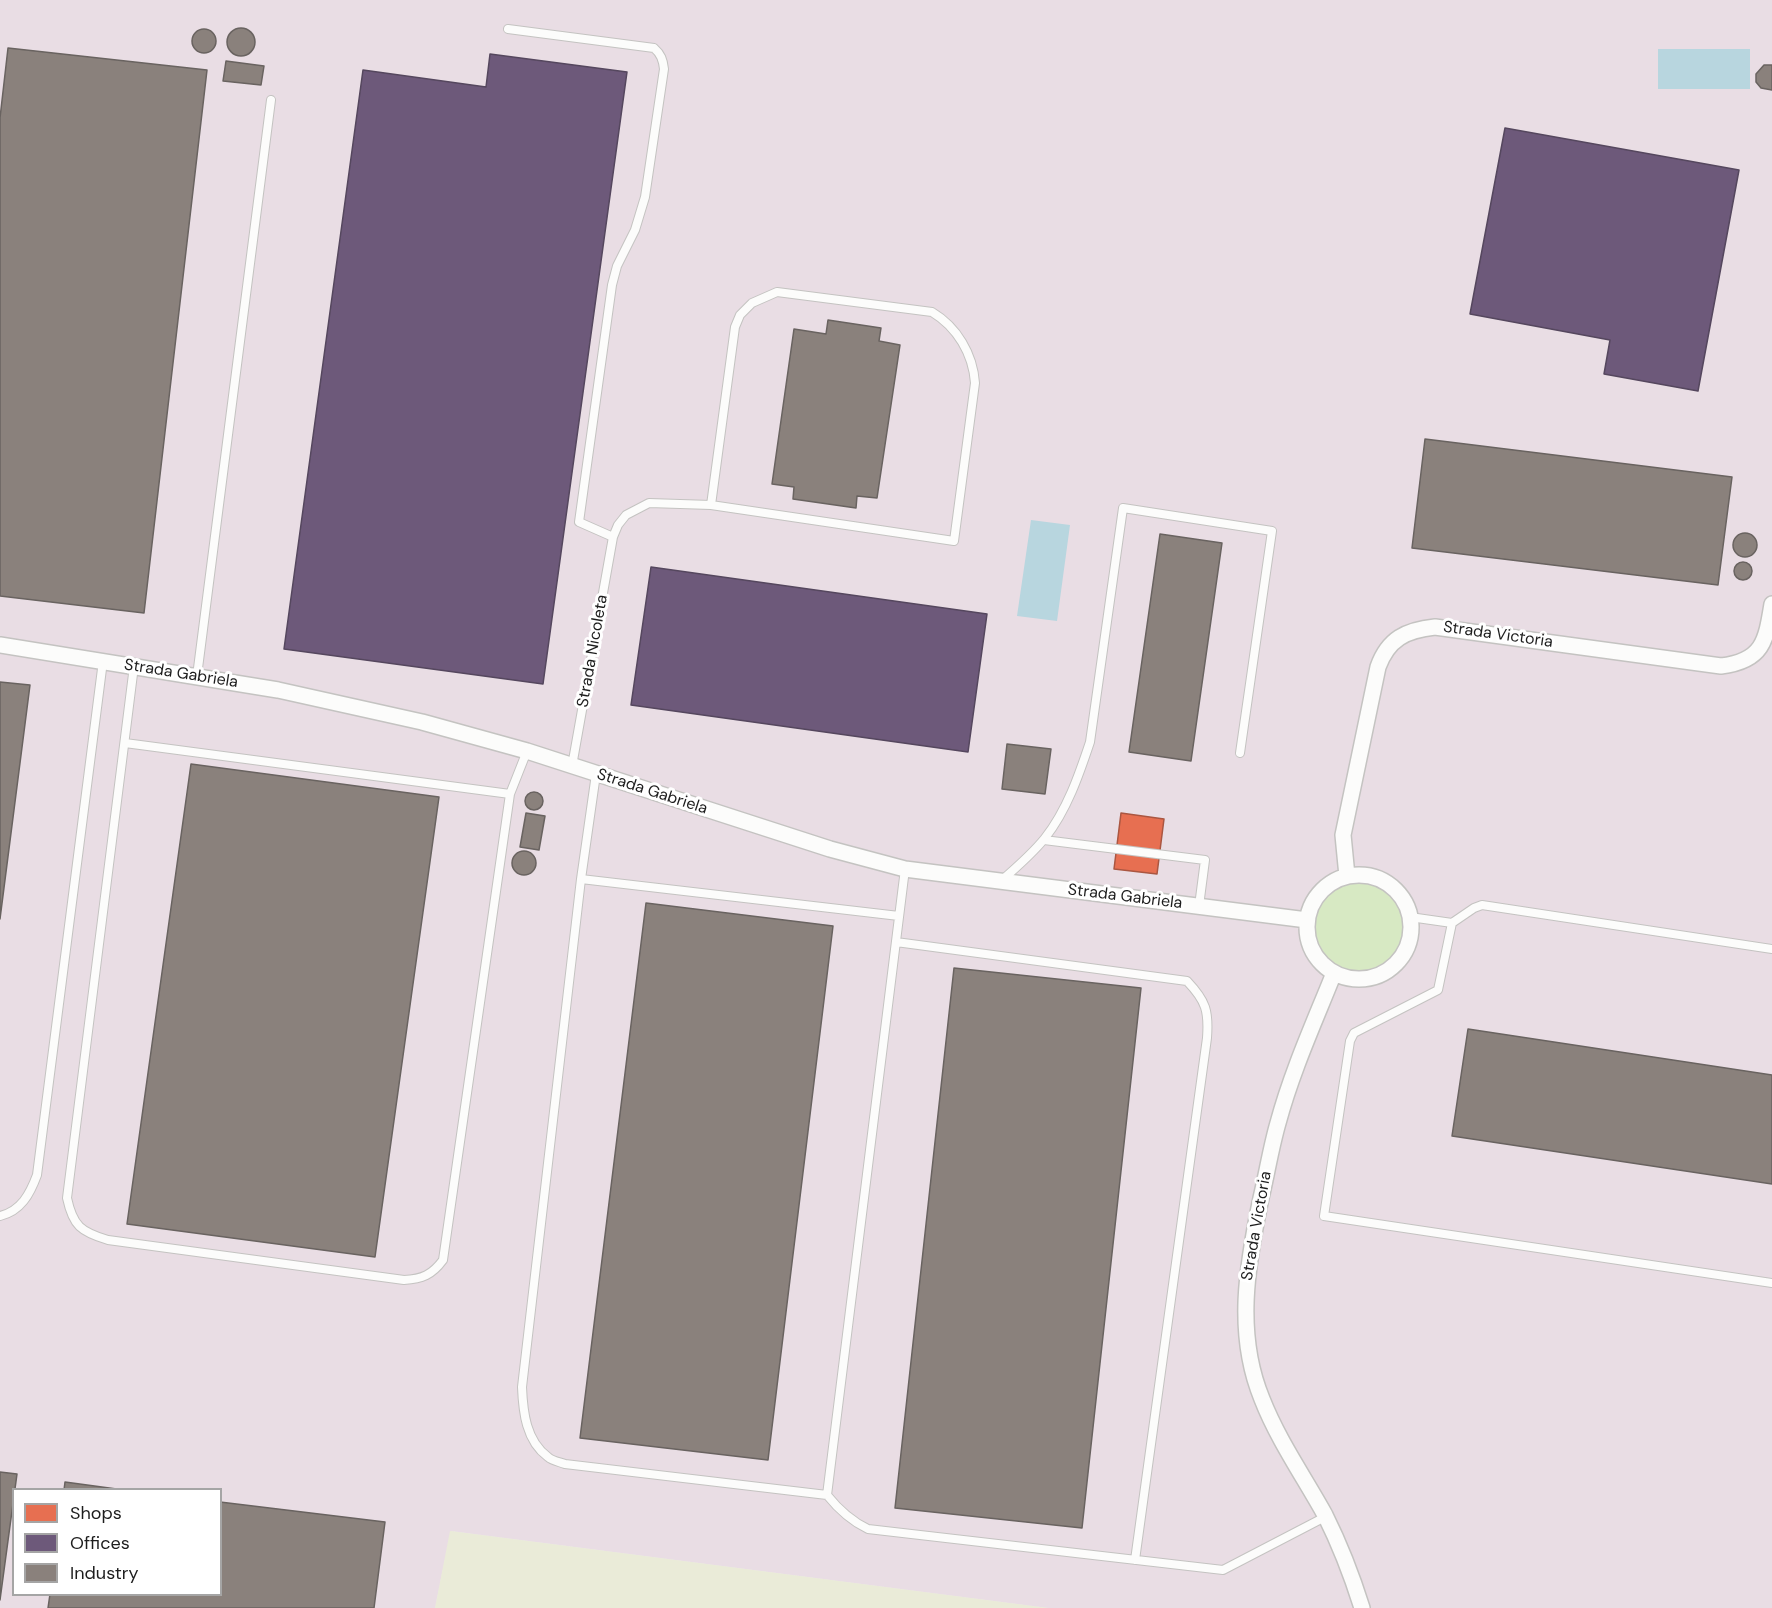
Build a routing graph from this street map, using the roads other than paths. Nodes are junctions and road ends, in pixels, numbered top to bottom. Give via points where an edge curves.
1 (508, 28) dead end
2 (271, 100) dead end
3 (711, 505) junction
4 (613, 537) junction
5 (1772, 604) edge
6 (0, 645) edge
7 (103, 661) junction
8 (134, 666) junction
9 (197, 676) junction
10 (125, 743) junction
11 (527, 751) junction
12 (1240, 753) dead end
13 (572, 766) junction
14 (596, 774) junction
15 (510, 794) junction
16 (1044, 840) junction
17 (905, 868) junction
18 (1347, 876) junction
19 (581, 879) junction
20 (1001, 881) junction
21 (1199, 906) junction
22 (899, 916) junction
23 (1410, 917) junction
24 (1307, 920) junction
25 (1452, 923) junction
26 (896, 942) junction
27 (1772, 949) edge
28 (1334, 973) junction
29 (0, 1216) edge
30 (1772, 1283) edge
31 (827, 1495) junction
32 (1325, 1517) junction
33 (1135, 1560) junction
34 (1362, 1608) edge

1 - 4 lane via 654,48 663,61 642,212 612,285 579,522
2 - 9 lane
3 - 3 lane via 735,327 752,303 777,292 932,312 945,320 962,342 974,369 975,383 954,541
3 - 4 lane via 649,503 626,515
4 - 13 lane, Strada Nicoleta
5 - 18 street, Strada Victoria via 1767,635 1756,654 1721,666 1435,627 1398,638 1378,667 1343,835
6 - 7 street, Strada Gabriela
7 - 8 street, Strada Gabriela
7 - 29 lane via 37,1175 21,1205
8 - 9 street, Strada Gabriela
8 - 10 lane
9 - 11 street, Strada Gabriela via 362,707
10 - 15 lane
10 - 15 lane via 67,1198 71,1215 77,1226 108,1240 404,1280 422,1279 443,1260
11 - 13 street, Strada Gabriela
11 - 15 lane
12 - 16 lane via 1272,531 1123,508 1090,741 1067,803
13 - 14 street, Strada Gabriela
14 - 17 street, Strada Gabriela via 830,849
14 - 19 lane
16 - 20 lane
16 - 21 lane via 1205,860
17 - 20 street, Strada Gabriela
17 - 22 lane
18 - 23 street via 1375,877 1388,883 1406,904
18 - 24 street via 1335,880 1316,897
19 - 22 lane
19 - 31 lane via 522,1388 527,1426 535,1445 549,1458 566,1464
20 - 21 street, Strada Gabriela
21 - 24 street, Strada Gabriela
22 - 26 lane
23 - 25 lane
23 - 28 street via 1411,934 1396,964 1366,979
24 - 28 street via 1312,951
25 - 27 lane via 1482,905
25 - 30 lane via 1438,990 1354,1033 1350,1041 1324,1216
26 - 31 lane
26 - 33 lane via 1187,981 1203,998 1207,1038
28 - 32 street, Strada Victoria via 1277,1124 1254,1230 1245,1298 1246,1335 1261,1399
31 - 33 lane via 847,1516 868,1529
32 - 33 lane via 1223,1570
32 - 34 street, Strada Victoria

